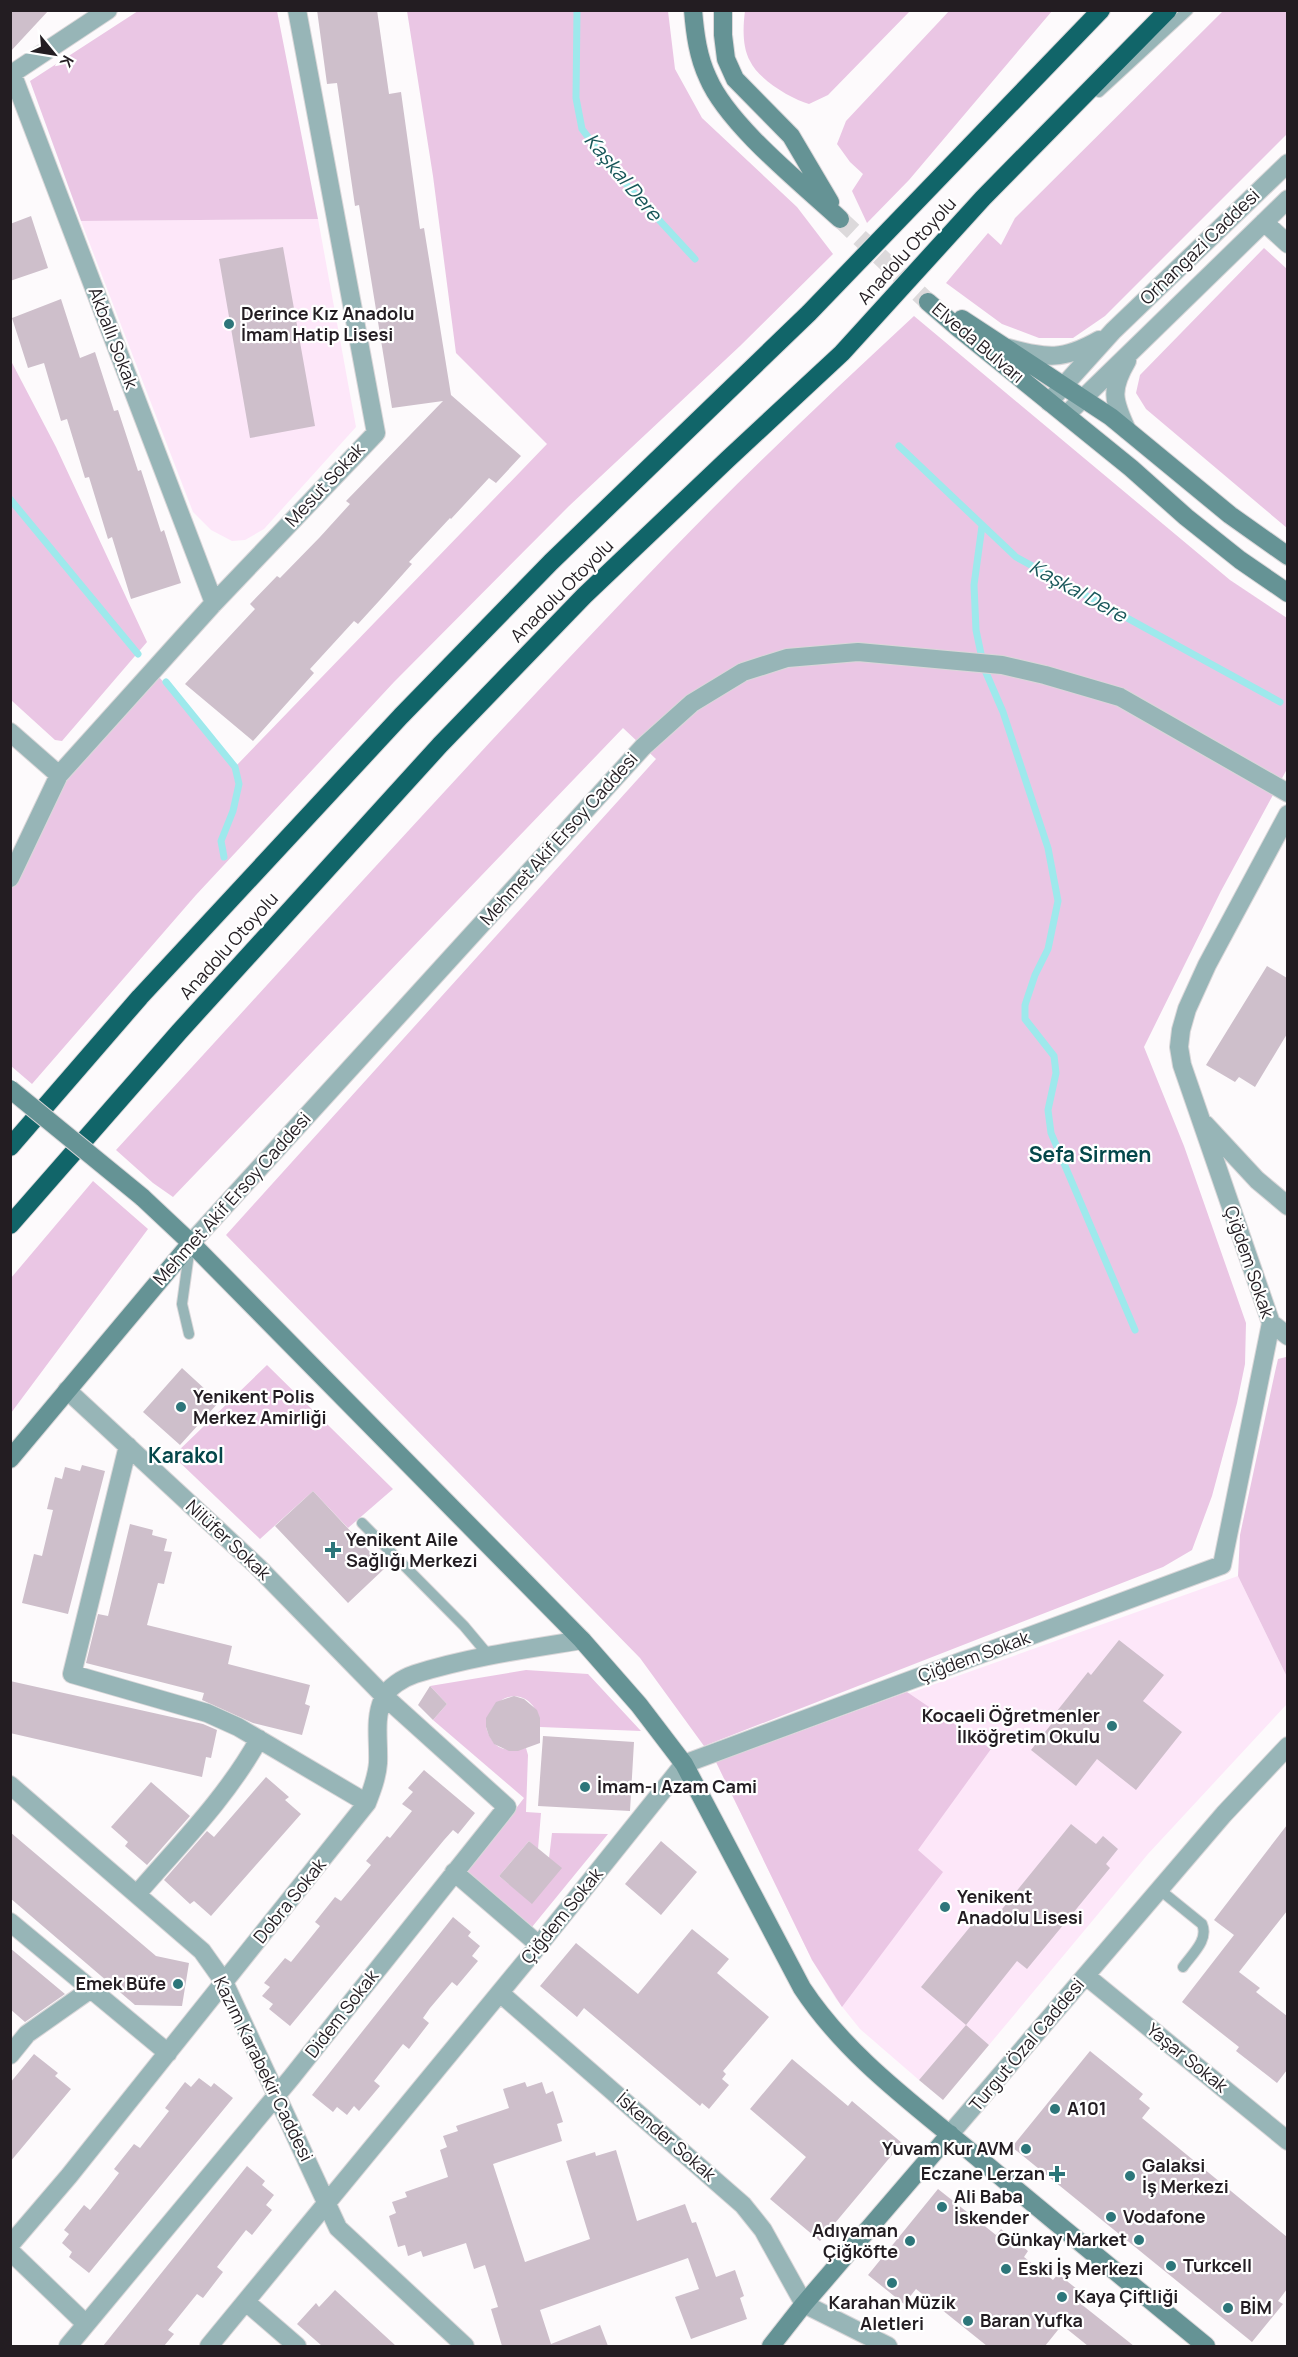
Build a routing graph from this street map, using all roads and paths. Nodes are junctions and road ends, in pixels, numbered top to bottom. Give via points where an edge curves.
1 (108, 10) edge
2 (297, 10) edge
3 (693, 10) edge
4 (723, 10) edge
5 (1101, 10) edge
6 (1168, 10) edge
7 (1188, 10) edge
8 (11, 74) edge
9 (1287, 163) edge
10 (983, 198) junction
11 (1287, 199) edge
12 (1264, 222) junction
13 (1287, 244) edge
14 (1113, 331) junction
15 (1135, 346) junction
16 (1008, 348) junction
17 (1064, 385) junction
18 (1083, 398) junction
19 (1049, 402) junction
20 (1066, 415) junction
21 (1127, 430) junction
22 (1287, 556) edge
23 (1287, 593) edge
24 (214, 603) junction
25 (10, 732) edge
26 (58, 775) junction
27 (1287, 793) edge
28 (1287, 814) edge
29 (10, 878) edge
30 (10, 1089) edge
31 (1200, 1118) junction
32 (10, 1147) edge
33 (1287, 1206) edge
34 (10, 1225) edge
35 (191, 1243) junction
36 (1271, 1323) junction
37 (189, 1334) dead end
38 (1287, 1336) edge
39 (67, 1390) junction
40 (128, 1446) junction
41 (10, 1459) edge
42 (362, 1523) dead end
43 (582, 1640) junction
44 (490, 1657) junction
45 (384, 1696) junction
46 (259, 1739) junction
47 (1287, 1746) edge
48 (684, 1764) junction
49 (10, 1785) edge
50 (367, 1803) junction
51 (454, 1872) junction
52 (1160, 1890) junction
53 (138, 1894) junction
54 (10, 1922) edge
55 (539, 1945) junction
56 (1183, 1967) dead end
57 (1086, 1976) junction
58 (224, 1982) junction
59 (91, 1989) junction
60 (500, 1993) junction
61 (168, 2053) junction
62 (10, 2055) edge
63 (276, 2095) junction
64 (950, 2134) junction
65 (1287, 2141) edge
66 (327, 2204) junction
67 (10, 2246) edge
68 (10, 2251) edge
69 (246, 2302) junction
70 (804, 2304) junction
71 (86, 2324) junction
72 (68, 2346) edge
73 (209, 2346) edge
74 (297, 2346) edge
75 (465, 2346) edge
76 (771, 2346) edge
77 (888, 2346) edge
78 (1206, 2346) edge

1 - 8 street
2 - 24 street, Mesut Sokak via 376,433
3 - 4 street via 701,58 720,99 772,156 840,219 791,136 735,79 726,59
5 - 32 highway, Anadolu Otoyolu via 809,313 551,562 401,716 140,997
6 - 10 highway, Anadolu Otoyolu
7 - 10 lane
8 - 24 street, Akballı Sokak
9 - 14 street, Orhangazi Caddesi
10 - 34 highway, Anadolu Otoyolu via 842,353 585,596 440,745
11 - 12 street, Orhangazi Caddesi
12 - 13 street
12 - 15 street, Orhangazi Caddesi
14 - 16 street, Orhangazi Caddesi via 1068,355 1051,357
14 - 17 street, Orhangazi Caddesi
15 - 18 street, Orhangazi Caddesi
15 - 21 street, Orhangazi Caddesi via 1114,393
16 - 17 street, Elveda Bulvarı
16 - 19 street, Elveda Bulvarı via 962,318 928,302
17 - 18 street, Elveda Bulvarı
17 - 19 street, Orhangazi Caddesi
18 - 20 street, Orhangazi Caddesi
18 - 21 street, Elveda Bulvarı
19 - 20 street, Elveda Bulvarı
20 - 23 street, Elveda Bulvarı via 1186,517
21 - 22 street, Elveda Bulvarı via 1230,515
24 - 26 street, Mesut Sokak
25 - 26 street
26 - 29 street, Mesut Sokak
27 - 35 street, Mehmet Akif Ersoy Caddesi via 1120,697 1002,665 858,652 787,658 743,672 692,702 643,747
28 - 31 street, Çiğdem Sokak via 1187,1009 1179,1047
30 - 35 street, bridge via 142,1197
31 - 33 street via 1257,1180
31 - 36 street, Çiğdem Sokak
35 - 37 lane via 182,1304
35 - 39 street, Mehmet Akif Ersoy Caddesi
35 - 43 street
36 - 38 street
36 - 48 street, Çiğdem Sokak via 1222,1565
39 - 40 street, Nilüfer Sokak
39 - 41 street, Mehmet Akif Ersoy Caddesi
40 - 45 street, Nilüfer Sokak via 258,1567
40 - 46 street via 72,1674 207,1713
42 - 44 lane
43 - 44 street
43 - 48 street
44 - 45 street via 414,1675 395,1684
45 - 50 street, Dobra Sokak via 377,1726 378,1764
45 - 51 street, Didem Sokak via 507,1807
46 - 50 street
46 - 53 street via 217,1802
47 - 52 street, Turgut Özal Caddesi
48 - 55 street, Çiğdem Sokak
48 - 64 street via 819,2014 864,2062
49 - 53 street, Kazım Karabekir Caddesi
50 - 58 street, Dobra Sokak
51 - 55 street
51 - 63 street, Didem Sokak
52 - 56 lane via 1204,1929 1204,1937
52 - 57 street, Turgut Özal Caddesi
53 - 58 street, Kazım Karabekir Caddesi via 202,1951
54 - 59 street
55 - 60 street, Çiğdem Sokak
57 - 64 street, Turgut Özal Caddesi
57 - 65 street, Yaşar Sokak
58 - 61 street, Dobra Sokak
58 - 63 street, Kazım Karabekir Caddesi
59 - 61 street
59 - 62 street via 27,2034
60 - 66 street, Çiğdem Sokak
60 - 70 street, İskender Sokak via 743,2205 763,2230
61 - 67 street, Dobra Sokak
63 - 66 street, Kazım Karabekir Caddesi
63 - 71 street, Didem Sokak
64 - 70 street, Turgut Özal Caddesi
64 - 78 street
66 - 69 street, Çiğdem Sokak
66 - 75 street, Kazım Karabekir Caddesi via 338,2228
68 - 71 street
69 - 73 street, Çiğdem Sokak
69 - 74 street
70 - 76 street, Turgut Özal Caddesi
70 - 77 street
71 - 72 street, Didem Sokak

